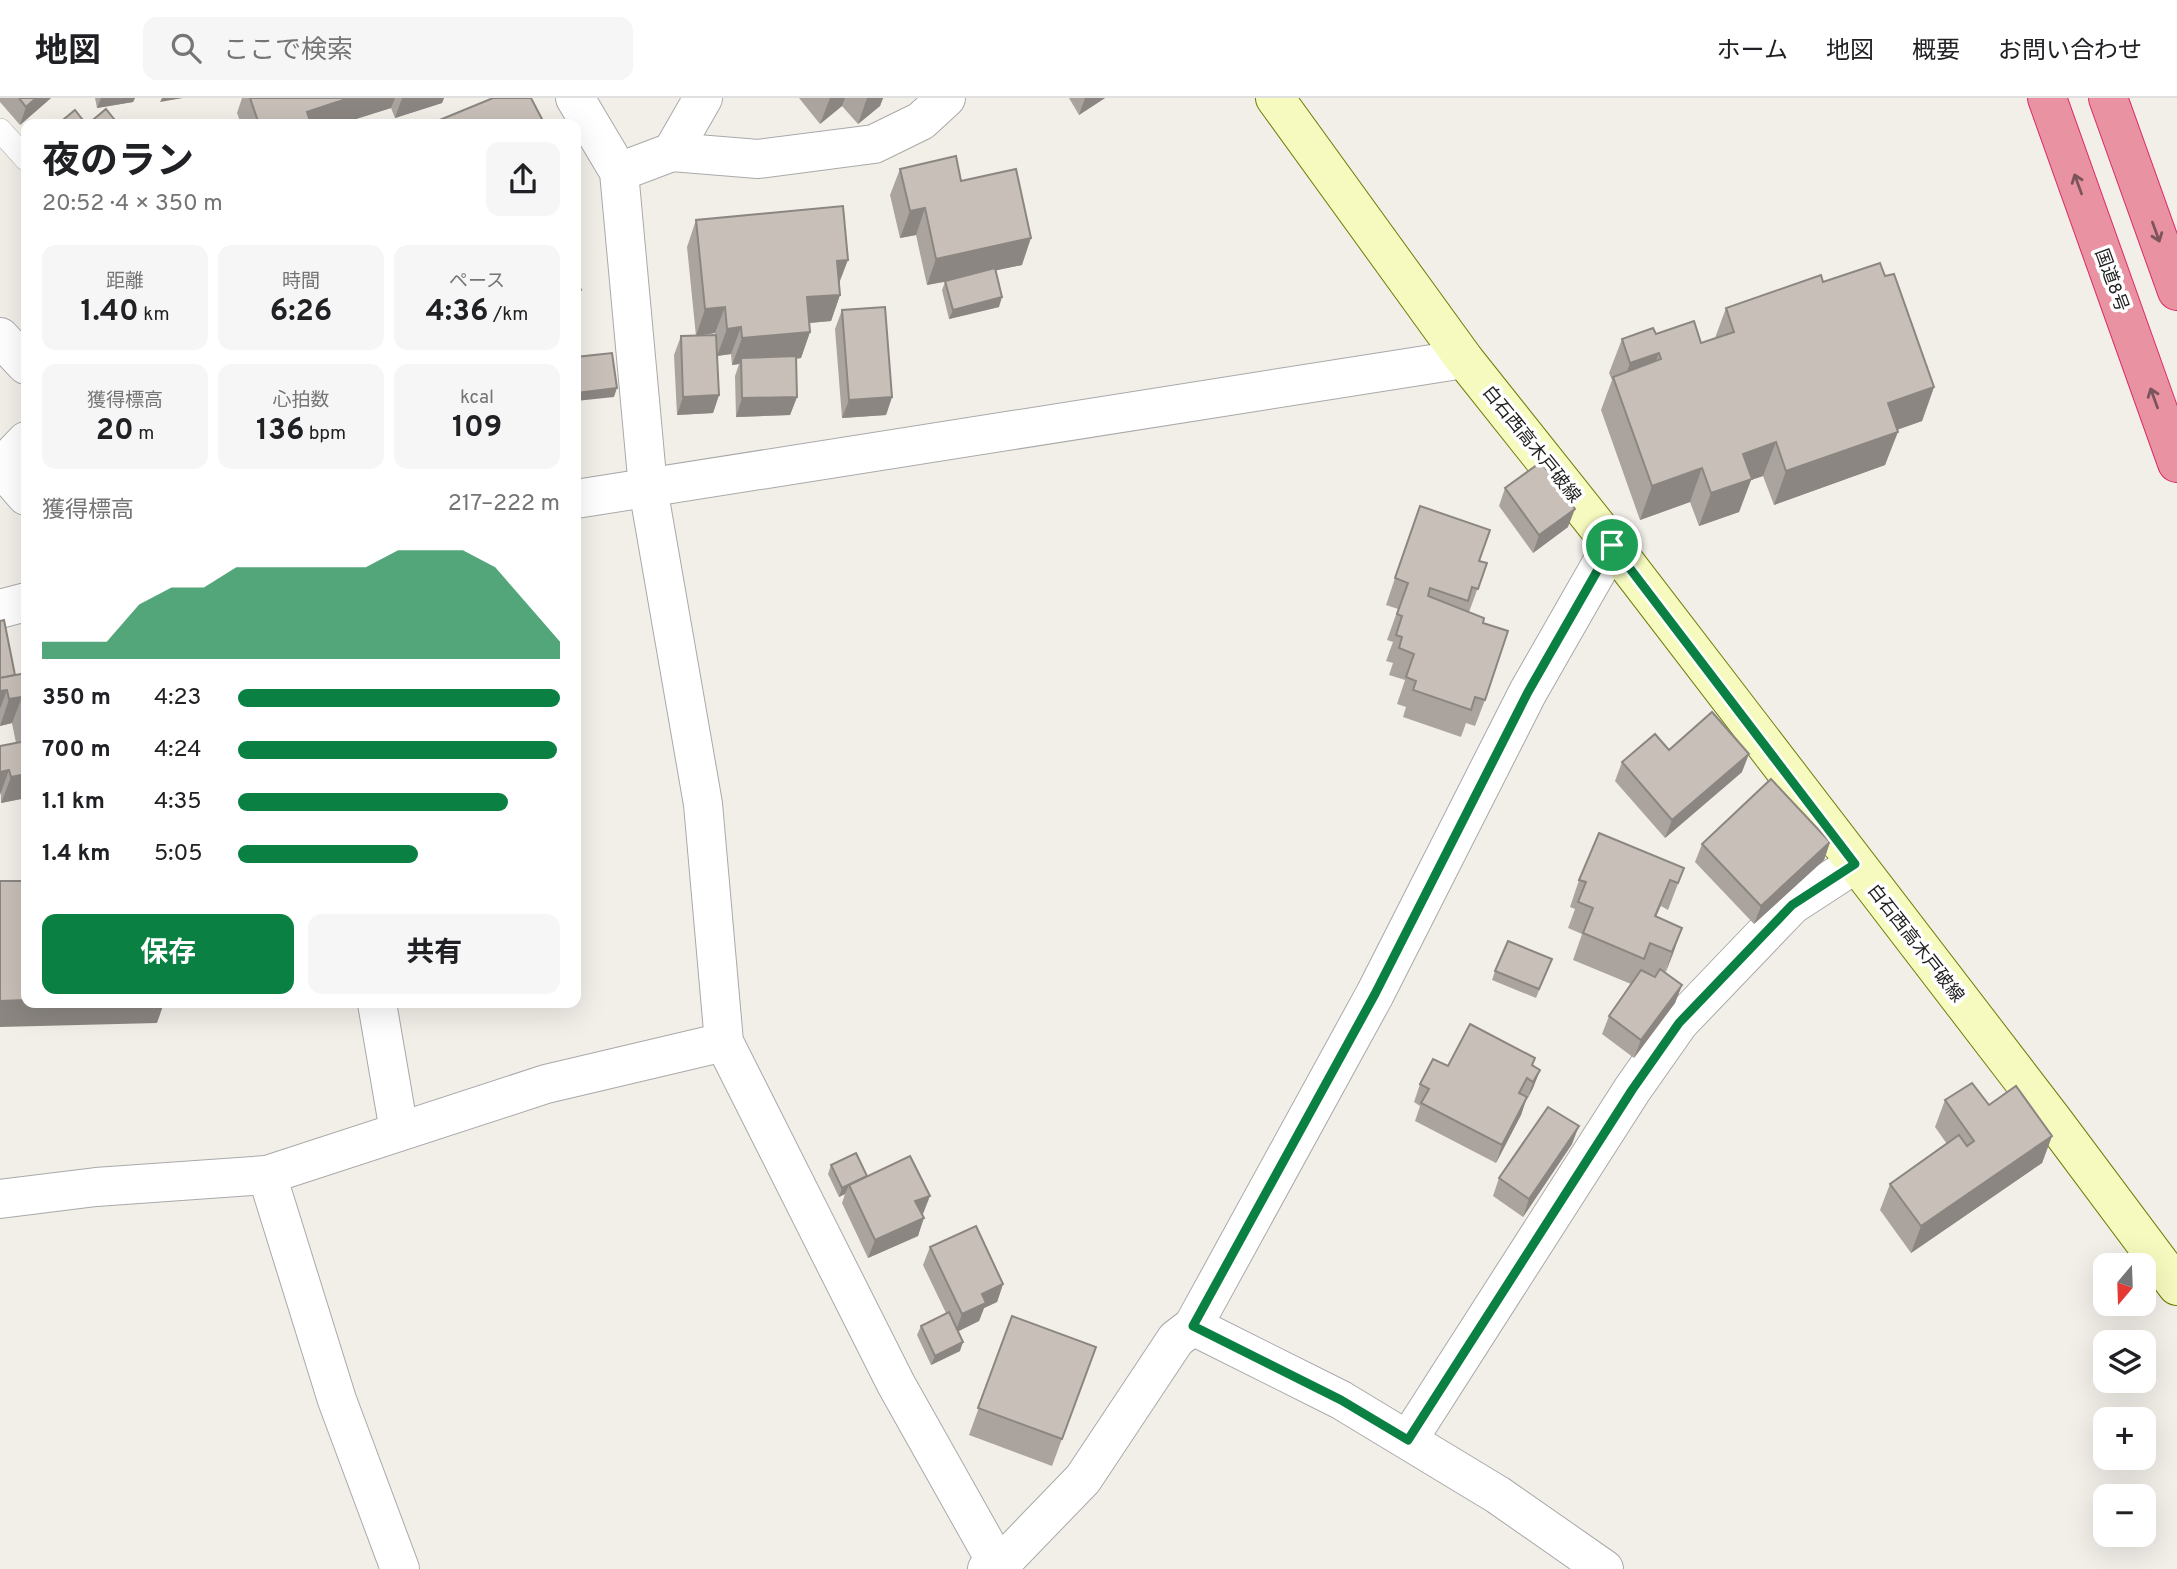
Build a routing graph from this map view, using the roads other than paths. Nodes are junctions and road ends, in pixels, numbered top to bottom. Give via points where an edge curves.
1 (575, 98) edge
2 (703, 98) edge
3 (946, 98) edge
4 (1275, 98) edge
5 (2047, 98) edge
6 (2108, 98) edge
7 (0, 131) edge
8 (672, 152) junction
9 (21, 154) edge
10 (619, 172) junction
11 (2177, 291) edge
12 (0, 337) edge
13 (1464, 359) junction
14 (21, 360) edge
15 (21, 446) edge
16 (2177, 463) edge
17 (648, 488) junction
18 (21, 490) edge
19 (581, 498) edge
20 (1612, 545) junction
21 (21, 604) edge
22 (0, 610) edge
23 (1855, 864) junction
24 (378, 1008) edge
25 (724, 1042) junction
26 (399, 1131) junction
27 (267, 1175) junction
28 (0, 1199) edge
29 (2177, 1286) edge
30 (1193, 1326) junction
31 (1408, 1440) junction
32 (995, 1568) edge
33 (400, 1569) edge
34 (1604, 1569) edge

1 - 10 street
2 - 8 street
3 - 8 street via 921,121 874,144 758,159
4 - 13 main road, 白石西高木戸破線
16 -> 5 highway, 国道8号
6 -> 11 highway
7 - 9 lane
8 - 10 street
10 - 17 street
12 - 14 street
13 - 17 street
13 - 20 main road, 白石西高木戸破線
15 - 18 street via 1,467
17 - 19 street
17 - 25 street via 703,804
20 - 23 main road, 白石西高木戸破線
20 - 30 street via 1528,692 1375,994
21 - 22 street
23 - 29 main road, 白石西高木戸破線
23 - 31 street via 1792,905 1679,1023
24 - 26 street
25 - 26 street via 546,1084
25 - 32 street via 896,1384
26 - 27 street
27 - 28 street
27 - 33 street via 337,1400
30 - 31 street via 1341,1400
30 - 32 street via 1177,1339 1083,1479
31 - 34 street via 1498,1495

